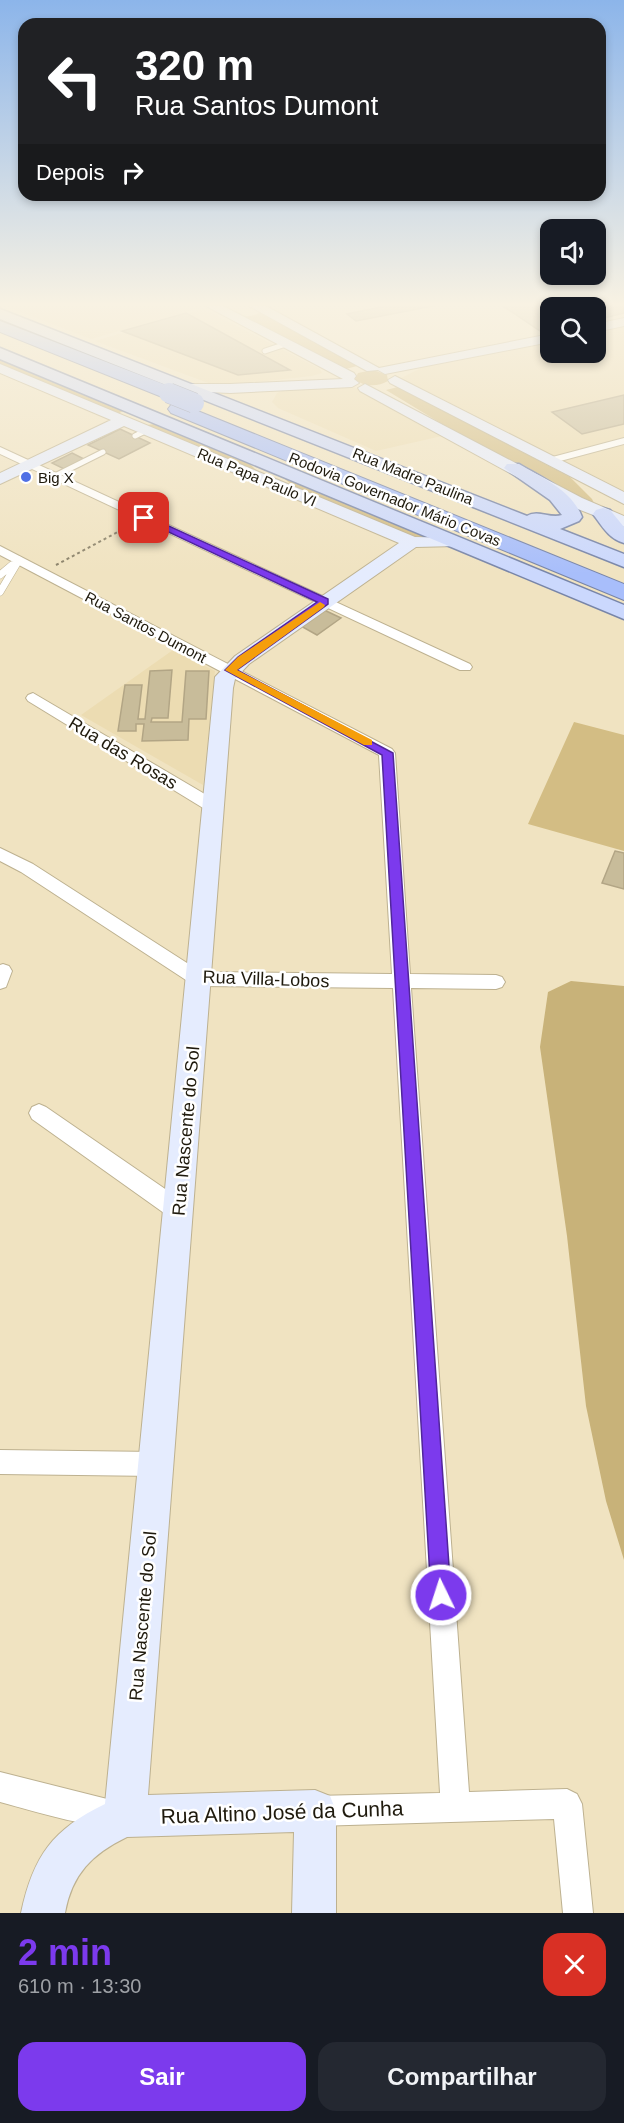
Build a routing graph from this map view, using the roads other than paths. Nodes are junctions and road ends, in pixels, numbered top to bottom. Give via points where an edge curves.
1 (108, 395) edge
2 (123, 395) edge
3 (132, 395) edge
4 (136, 395) edge
5 (139, 395) edge
6 (206, 395) edge
7 (268, 395) edge
8 (380, 395) edge
9 (429, 395) edge
10 (163, 409) junction
11 (261, 416) junction
12 (624, 441) edge
13 (0, 450) edge
14 (103, 452) dead end
15 (255, 460) junction
16 (551, 461) junction
17 (31, 464) junction
18 (513, 468) junction
19 (55, 476) junction
20 (0, 479) edge
21 (289, 490) junction
22 (448, 491) junction
23 (624, 499) edge
24 (603, 514) junction
25 (624, 522) edge
26 (624, 537) edge
27 (412, 542) junction
28 (451, 542) junction
29 (1, 551) edge
30 (19, 560) junction
31 (624, 561) edge
32 (624, 574) edge
33 (0, 575) edge
34 (0, 592) edge
35 (624, 593) edge
36 (325, 602) junction
37 (624, 613) edge
38 (465, 667) dead end
39 (230, 670) junction
40 (33, 698) dead end
41 (214, 807) junction
42 (0, 854) edge
43 (198, 979) junction
44 (402, 982) junction
45 (496, 982) dead end
46 (39, 1113) dead end
47 (179, 1211) junction
48 (0, 1462) edge
49 (156, 1464) junction
50 (0, 1787) edge
51 (455, 1807) junction
52 (315, 1811) junction
53 (124, 1816) junction
54 (43, 1913) edge
55 (314, 1913) edge
56 (578, 1913) edge

1 - 10 main road, Rua Papa Paulo VI
2 - 10 main road
3 - 10 highway, Rodovia Governador Mário Covas
4 - 10 highway, Rodovia Governador Mário Covas
5 - 10 main road, Rua Madre Paulina
6 - 10 main road
7 - 11 main road
8 - 18 main road
9 - 16 main road
10 - 11 main road, Rua Madre Paulina
10 - 15 main road
10 - 17 main road
10 - 21 main road, Rua Papa Paulo VI
10 - 32 highway, Rodovia Governador Mário Covas
10 - 35 highway, Rodovia Governador Mário Covas
11 - 22 main road, Rua Madre Paulina
12 - 16 street
13 - 17 street
14 - 19 lane
15 - 21 main road
15 - 28 main road
16 - 23 main road
16 - 24 main road via 592,494
17 - 19 street
17 - 20 main road
18 - 22 main road via 561,500 572,517 560,523 543,520
18 - 24 main road
19 - 36 street
21 - 27 main road, Rua Papa Paulo VI
22 - 31 main road, Rua Madre Paulina
24 - 25 main road
24 - 26 main road
27 - 28 main road, Rua Papa Paulo VI
27 - 36 main road
28 - 37 main road
29 - 30 street, Rua Santos Dumont
30 - 33 lane
30 - 34 lane
30 - 39 street, Rua Santos Dumont
36 - 38 street
36 - 39 main road
39 - 41 main road, Rua Nascente do Sol via 222,688
39 - 44 street, Rua Santos Dumont via 387,753
40 - 41 street, Rua das Rosas
41 - 43 main road, Rua Nascente do Sol
42 - 43 street, Rua Villa-Lobos
43 - 44 street, Rua Villa-Lobos
43 - 47 main road, Rua Nascente do Sol
44 - 45 street, Rua Villa-Lobos
44 - 51 street
46 - 47 street
47 - 49 main road, Rua Nascente do Sol
48 - 49 street
49 - 53 main road, Rua Nascente do Sol
50 - 53 street, Rua Altino José da Cunha
51 - 52 street, Rua Altino José da Cunha
51 - 56 street, Rua Altino José da Cunha via 567,1804
52 - 53 main road, Rua Altino José da Cunha
52 - 55 main road
53 - 54 main road via 92,1832 63,1859 47,1893

